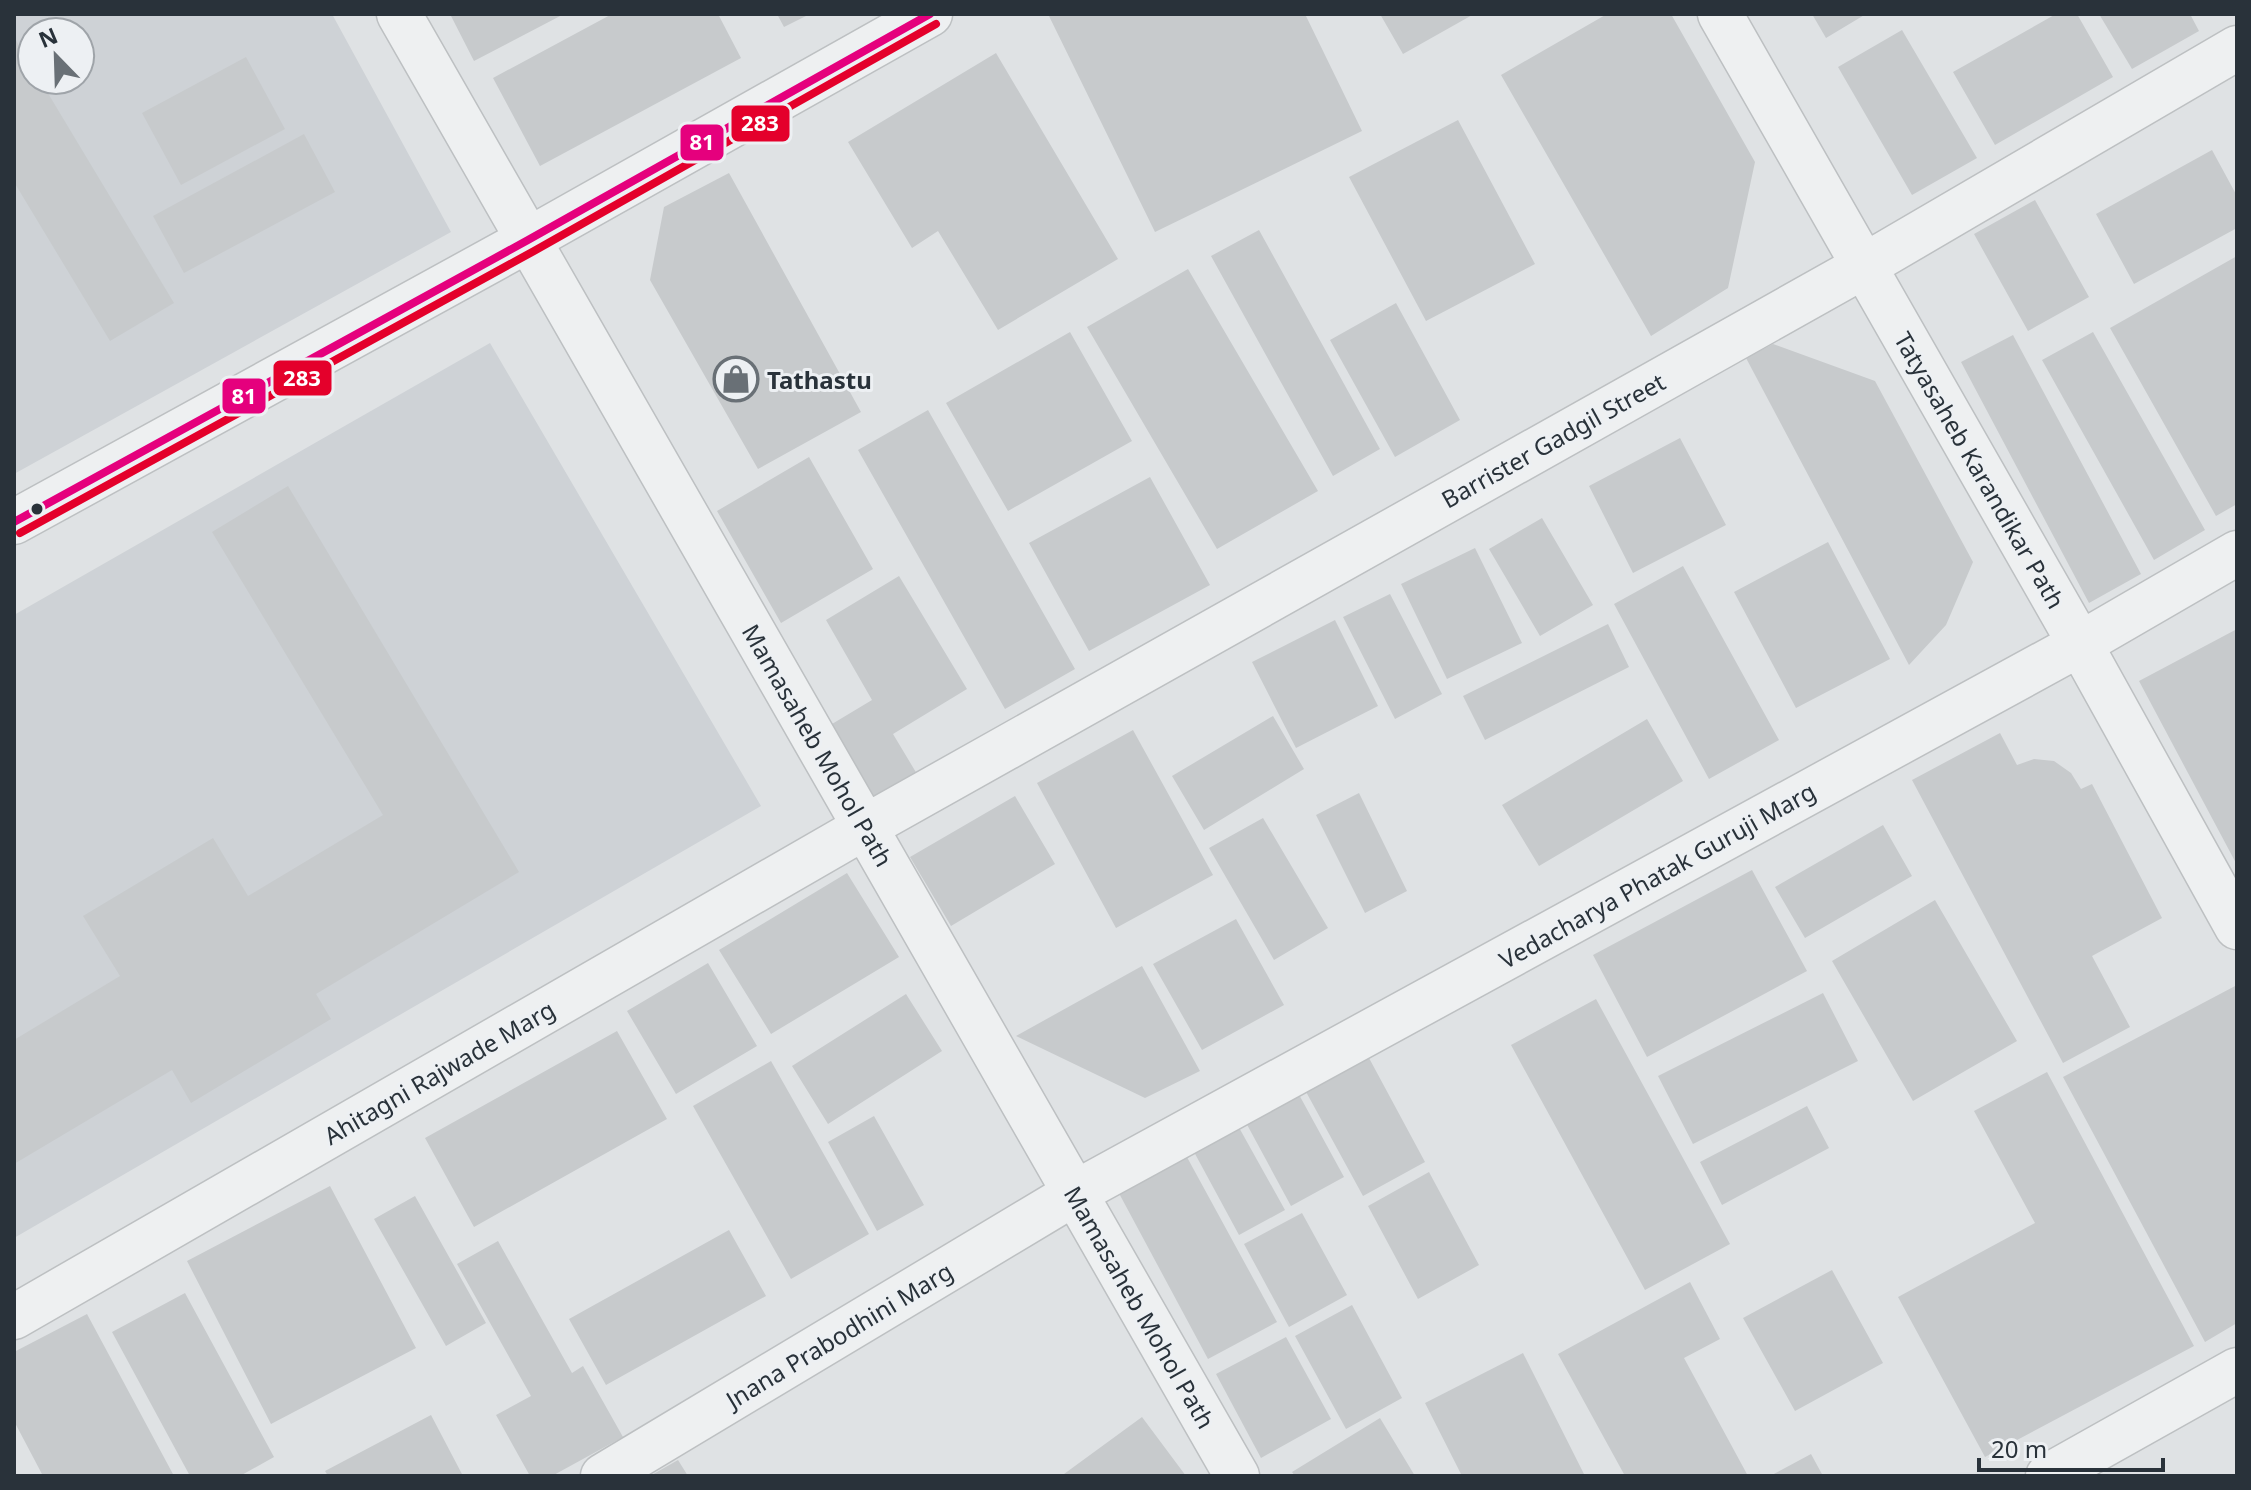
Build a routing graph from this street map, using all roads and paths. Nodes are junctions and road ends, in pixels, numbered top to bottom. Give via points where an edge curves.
1 (399, 14) edge
2 (930, 14) edge
3 (1720, 14) edge
4 (2237, 48) edge
5 (528, 240) junction
6 (1864, 266) junction
7 (14, 522) edge
8 (2237, 553) edge
9 (2080, 644) junction
10 (865, 827) junction
11 (2237, 927) edge
12 (1075, 1193) junction
13 (14, 1317) edge
14 (2237, 1370) edge
15 (603, 1476) edge
16 (1237, 1476) edge
17 (2048, 1476) edge

1 - 5 street, Mamasaheb Mohol Path
2 - 5 street
3 - 6 street, Tatyasaheb Karandikar Path
4 - 6 street, Barrister Gadgil Street
5 - 7 street
5 - 10 street, Mamasaheb Mohol Path
6 - 9 street, Tatyasaheb Karandikar Path
6 - 10 street, Barrister Gadgil Street
8 - 9 street, Vedacharya Phatak Guruji Marg
9 - 11 street, Tatyasaheb Karandikar Path
9 - 12 street, Vedacharya Phatak Guruji Marg
10 - 12 street, Mamasaheb Mohol Path
10 - 13 street, Ahitagni Rajwade Marg
12 - 15 street, Jnana Prabodhini Marg
12 - 16 street, Mamasaheb Mohol Path
14 - 17 street

